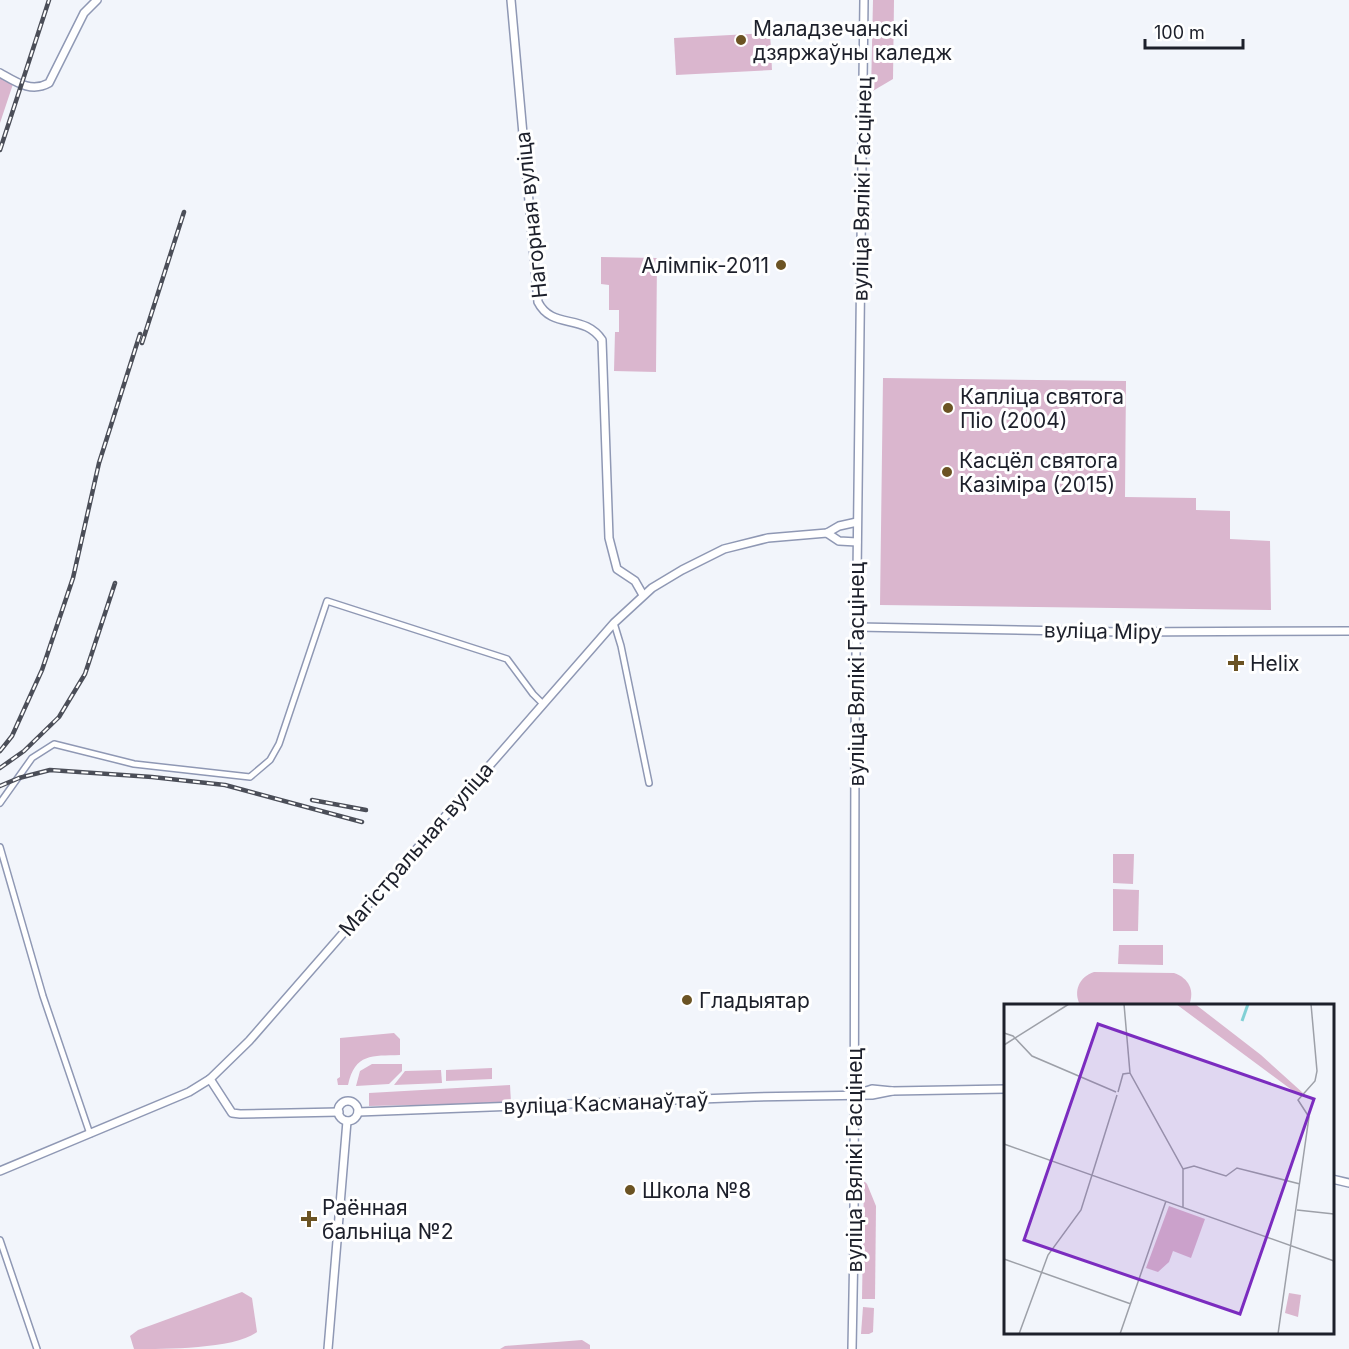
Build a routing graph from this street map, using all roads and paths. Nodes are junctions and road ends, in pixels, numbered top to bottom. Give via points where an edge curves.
1 (97, 0) edge
2 (511, 0) edge
3 (864, 0) edge
4 (0, 74) edge
5 (857, 522) junction
6 (827, 533) junction
7 (857, 542) junction
8 (643, 595) junction
9 (614, 623) junction
10 (857, 627) junction
11 (1349, 631) edge
12 (543, 704) junction
13 (649, 783) dead end
14 (0, 803) edge
15 (0, 846) edge
16 (210, 1079) junction
17 (1004, 1089) edge
18 (855, 1094) junction
19 (339, 1112) junction
20 (358, 1112) junction
21 (347, 1121) junction
22 (90, 1134) junction
23 (0, 1171) edge
24 (1334, 1179) edge
25 (1349, 1183) edge
26 (0, 1240) edge
27 (37, 1349) edge
28 (328, 1349) edge
29 (852, 1349) edge

1 - 4 main road via 84,13 49,83 33,88
2 - 8 main road, Нагорная вуліца via 538,303 553,318 586,325 602,340 609,538 617,568 635,581
3 - 5 main road, вуліца Вялікі Гасцінец
5 - 6 main road
5 - 7 main road, вуліца Вялікі Гасцінец
6 - 7 main road via 839,541
6 - 8 main road, Магістральная вуліца via 760,539 724,549
7 - 10 main road, вуліца Вялікі Гасцінец
8 - 9 main road, Магістральная вуліца
9 - 12 main road, Магістральная вуліца
9 - 13 street
10 - 11 main road, вуліца Міру
10 - 18 main road, вуліца Вялікі Гасцінец
12 - 14 street via 507,659 327,601 279,744 270,760 250,777 134,764 54,744 32,758
12 - 16 main road, Магістральная вуліца via 249,1041
15 - 22 street via 41,989
16 - 19 main road via 232,1113
16 - 22 main road, Магістральная вуліца via 189,1092
17 - 18 main road, вуліца Касманаўтаў
18 - 20 main road, вуліца Касманаўтаў
18 - 29 main road, вуліца Вялікі Гасцінец
19 - 20 main road via 341,1104 349,1101 355,1103
19 - 21 main road
20 - 21 main road
21 - 28 main road
22 - 23 main road, Магістральная вуліца
24 - 25 main road
26 - 27 street

